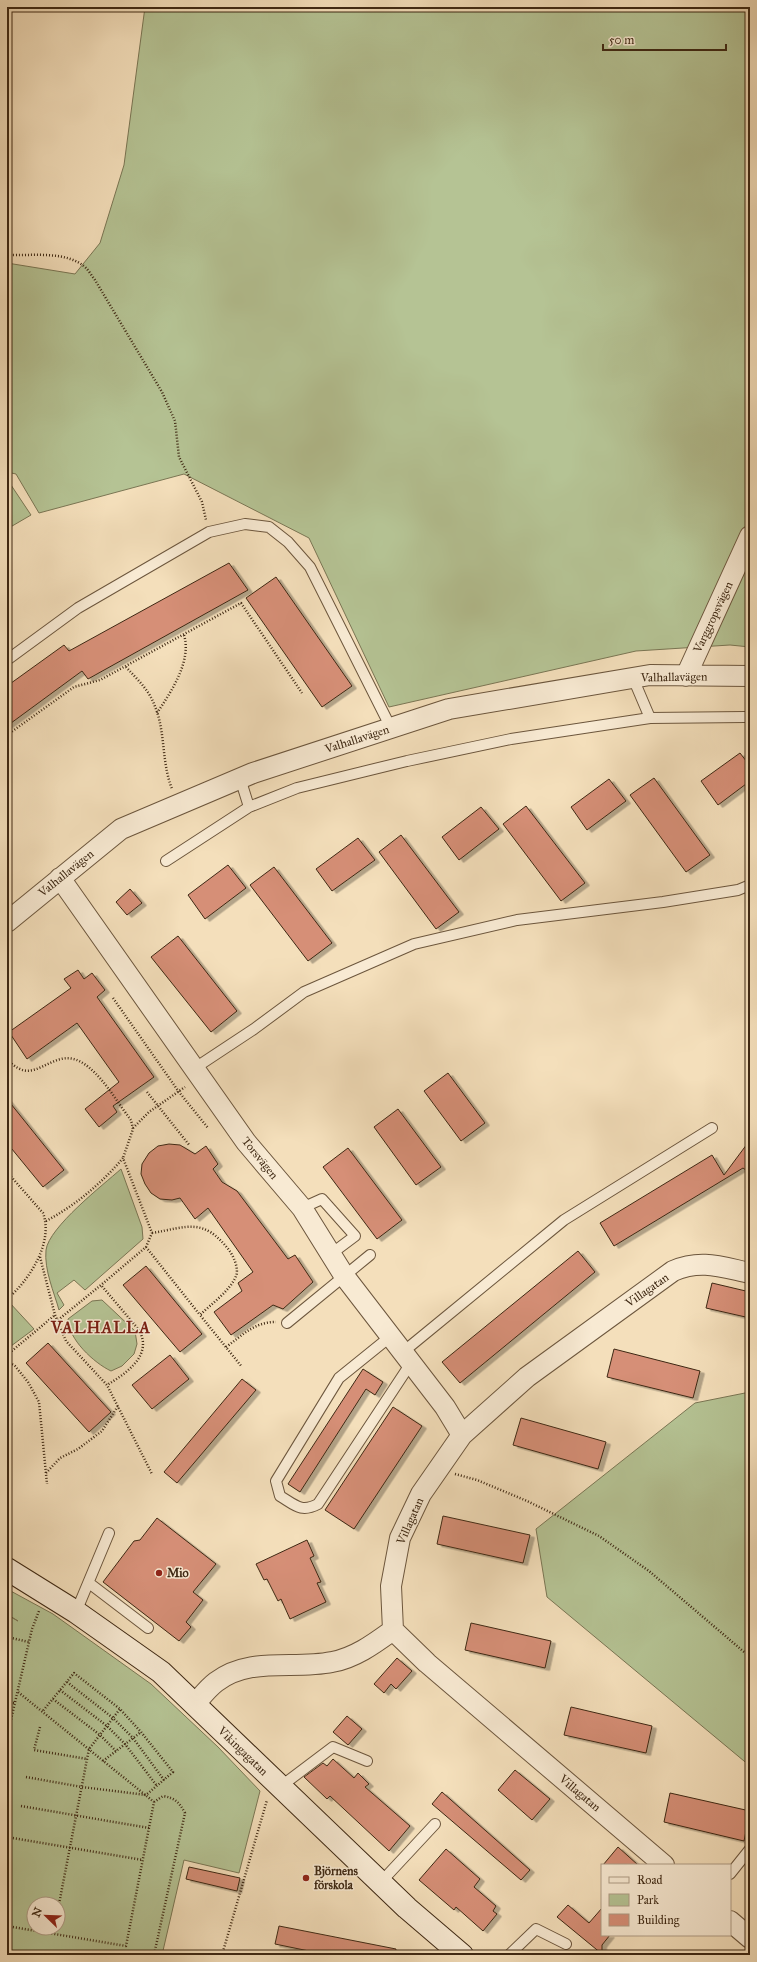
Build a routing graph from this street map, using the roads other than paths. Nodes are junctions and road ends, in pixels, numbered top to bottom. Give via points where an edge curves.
1 (750, 536) edge
2 (7, 660) edge
3 (686, 676) junction
4 (750, 676) edge
5 (633, 678) junction
6 (746, 717) dead end
7 (650, 718) junction
8 (391, 728) junction
9 (240, 778) junction
10 (249, 807) junction
11 (166, 861) dead end
12 (60, 878) junction
13 (750, 885) edge
14 (7, 922) edge
15 (198, 1072) junction
16 (712, 1128) dead end
17 (302, 1208) junction
18 (331, 1254) junction
19 (370, 1255) dead end
20 (750, 1273) edge
21 (345, 1277) junction
22 (287, 1323) road end
23 (392, 1336) junction
24 (407, 1358) junction
25 (462, 1435) junction
26 (109, 1533) dead end
27 (7, 1569) edge
28 (89, 1583) junction
29 (76, 1612) junction
30 (148, 1628) dead end
31 (393, 1630) junction
32 (195, 1704) junction
33 (367, 1761) dead end
34 (277, 1783) junction
35 (435, 1824) dead end
36 (750, 1849) edge
37 (663, 1864) edge
38 (731, 1873) edge
39 (381, 1882) junction
40 (731, 1922) edge
41 (750, 1938) edge
42 (566, 1944) dead end
43 (462, 1955) edge
44 (509, 1955) edge

1 - 3 street, Varggropsvägen
2 - 8 lane via 78,608 209,532 245,524 269,527 288,542 310,567
3 - 4 street, Valhallavägen
3 - 5 street, Valhallavägen via 650,675
5 - 7 lane
5 - 8 street, Valhallavägen via 449,709
6 - 7 lane
7 - 10 lane via 511,739 407,761 297,788
8 - 9 street, Valhallavägen
9 - 10 lane
9 - 12 street, Valhallavägen via 121,829
10 - 11 lane
12 - 14 street, Valhallavägen
12 - 15 street, Torsvägen
13 - 15 lane via 738,890 663,902 517,920 414,944 304,992
15 - 17 street, Torsvägen via 246,1142
16 - 24 lane via 564,1220
17 - 18 street, Torsvägen
17 - 18 lane via 322,1199 355,1236
18 - 21 street, Torsvägen
19 - 21 lane
20 - 25 street, Villagatan via 699,1264 673,1271 527,1377
21 - 22 lane
21 - 23 street, Torsvägen
23 - 24 street, Torsvägen
23 - 24 lane via 339,1378 276,1481 280,1496 301,1508 309,1509 318,1504
24 - 25 street, Torsvägen via 445,1407
25 - 31 street, Villagatan via 414,1507 400,1538 391,1586
26 - 28 lane
27 - 29 street, Vikingagatan
28 - 29 lane
28 - 30 lane
29 - 32 street, Vikingagatan via 161,1672
31 - 32 street via 362,1651 333,1662 317,1665 262,1665 238,1670 216,1682
31 - 37 street, Villagatan via 427,1663
32 - 34 street, Vikingagatan
33 - 34 lane via 333,1747
34 - 39 street, Vikingagatan
35 - 39 lane
36 - 38 lane
39 - 43 street, Vikingagatan
40 - 41 street
42 - 44 lane via 536,1929

